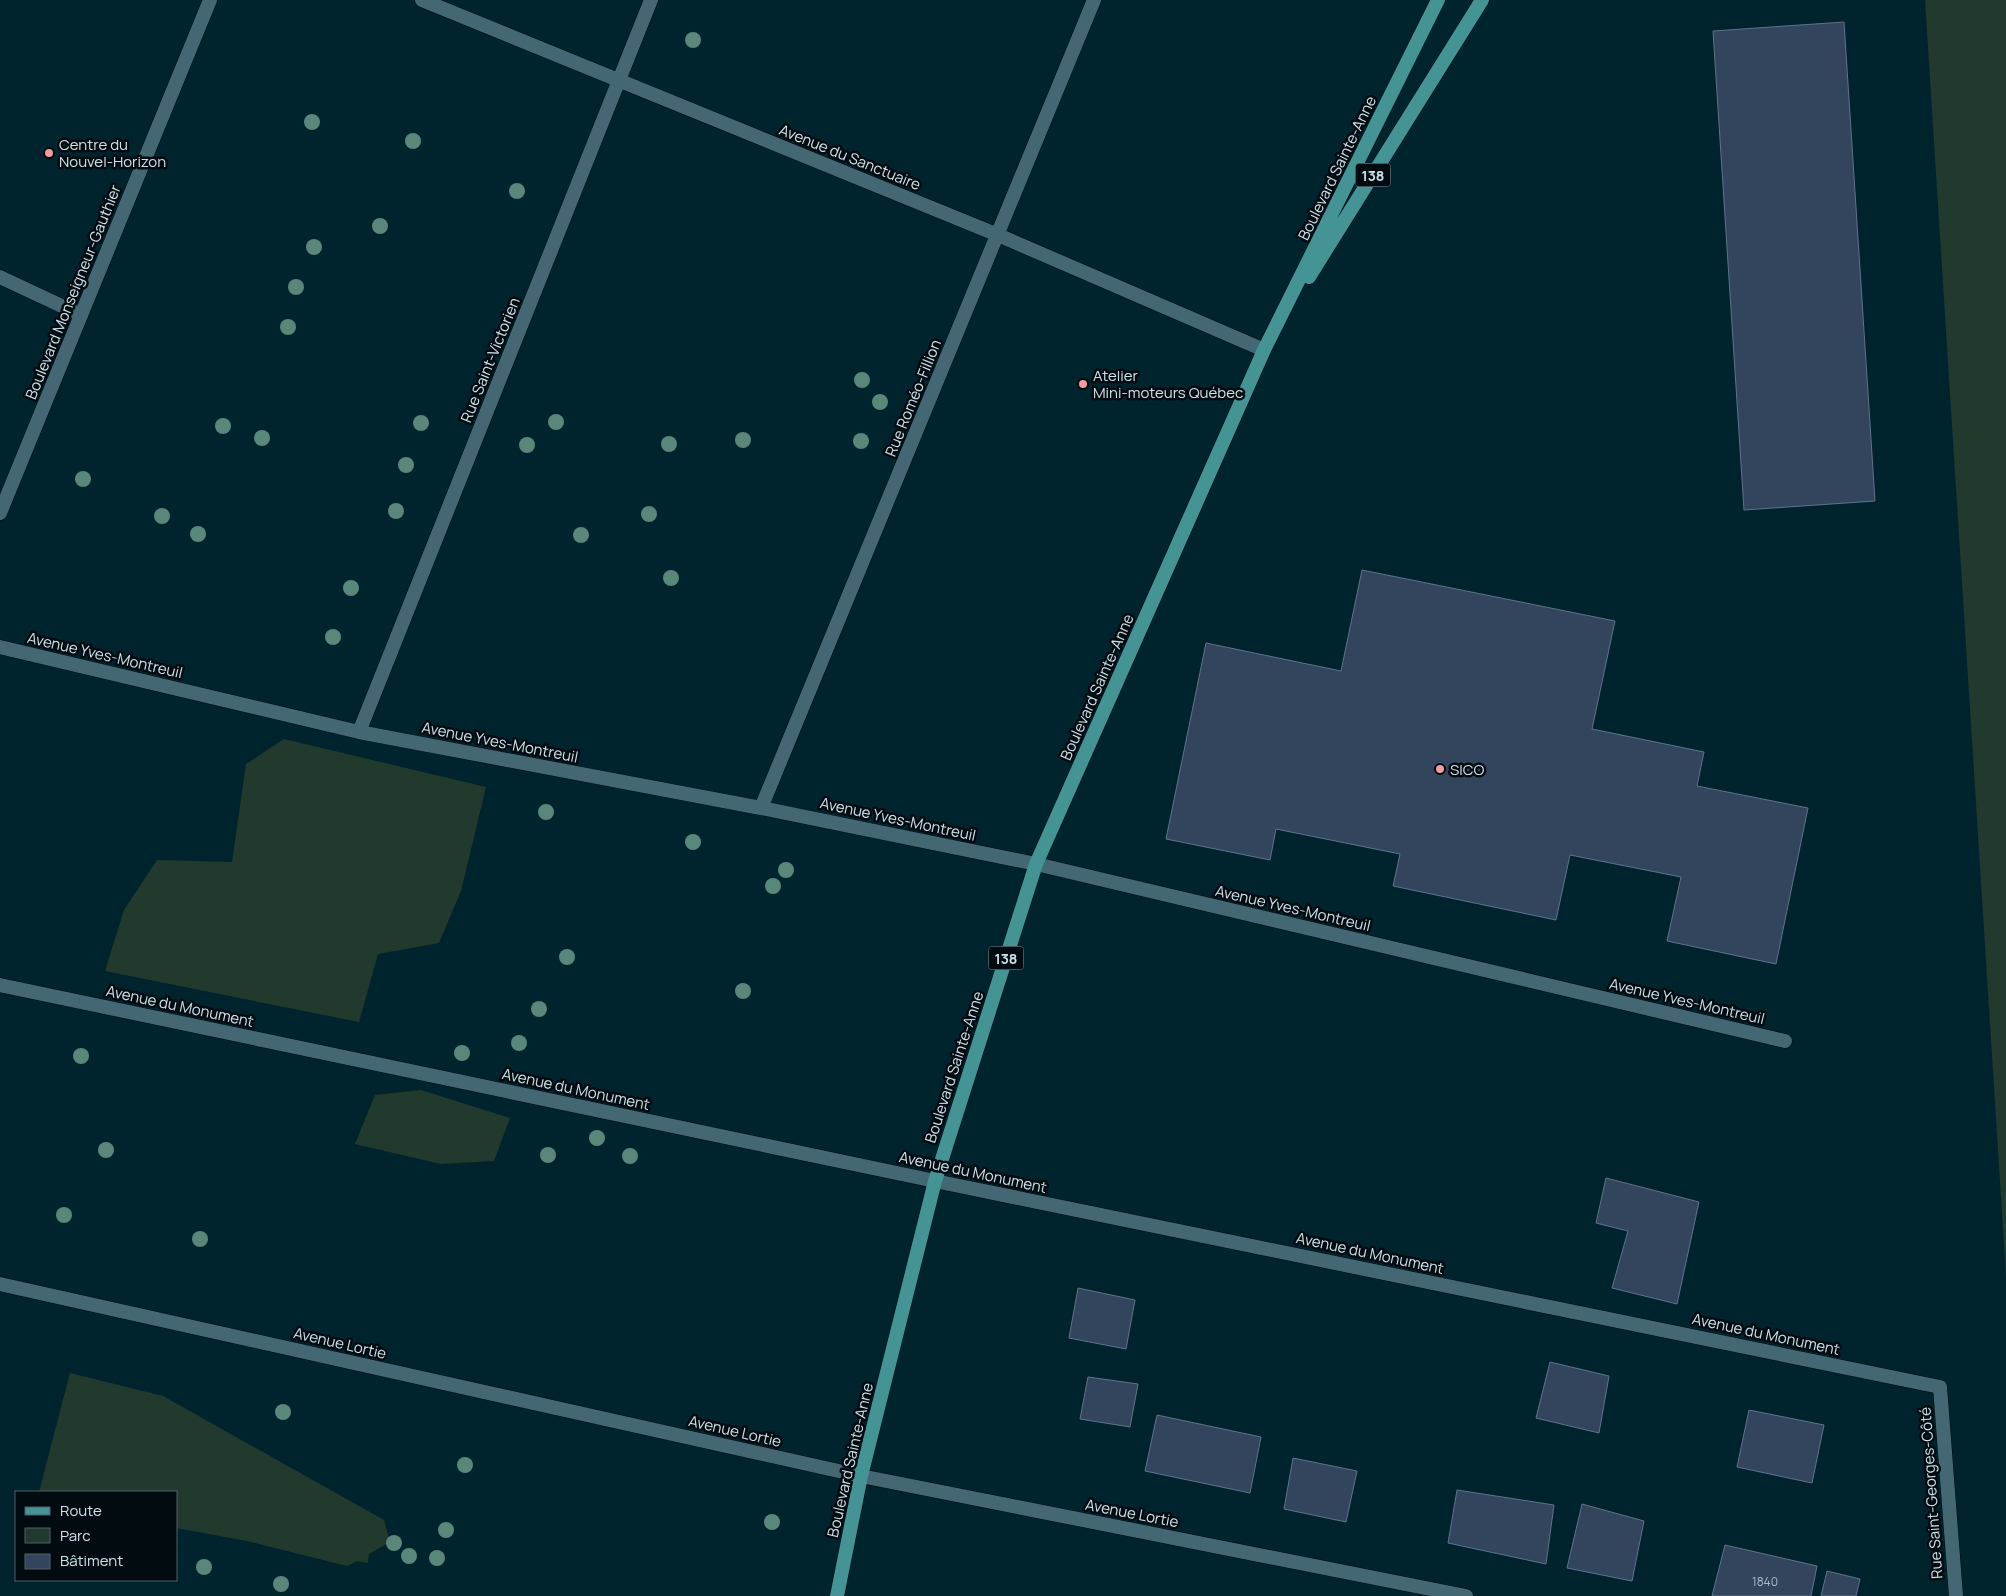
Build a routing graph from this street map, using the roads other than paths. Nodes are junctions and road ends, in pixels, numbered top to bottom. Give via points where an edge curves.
1 (210, 0) edge
2 (422, 0) edge
3 (650, 0) edge
4 (1094, 0) edge
5 (1438, 0) edge
6 (1482, 0) edge
7 (618, 80) junction
8 (998, 235) junction
9 (0, 277) edge
10 (81, 315) junction
11 (1264, 350) junction
12 (0, 513) edge
13 (0, 647) edge
14 (359, 732) junction
15 (761, 808) junction
16 (1036, 864) junction
17 (0, 985) edge
18 (1785, 1041) dead end
19 (935, 1181) junction
20 (0, 1284) edge
21 (1940, 1387) joint
22 (861, 1476) junction
23 (837, 1596) edge
24 (1466, 1596) edge
25 (1956, 1596) edge

1 - 10 street, Boulevard Monseigneur-Gauthier
2 - 7 street, Avenue du Sanctuaire
3 - 7 street, Rue Saint-Victorien
4 - 8 street, Rue Roméo-Fillion
5 - 11 main road, Boulevard Sainte-Anne / 138
6 - 11 main road, Boulevard Sainte-Anne / 138
7 - 8 street, Avenue du Sanctuaire
7 - 14 street, Rue Saint-Victorien
8 - 11 street, Avenue du Sanctuaire
8 - 15 street, Rue Roméo-Fillion
9 - 10 street
10 - 12 street, Boulevard Monseigneur-Gauthier
11 - 16 main road, Boulevard Sainte-Anne / 138
13 - 14 street, Avenue Yves-Montreuil
14 - 15 street, Avenue Yves-Montreuil
15 - 16 street, Avenue Yves-Montreuil
16 - 18 street, Avenue Yves-Montreuil
16 - 19 main road, Boulevard Sainte-Anne / 138
17 - 19 street, Avenue du Monument
19 - 21 street, Avenue du Monument
19 - 22 main road, Boulevard Sainte-Anne / 138
20 - 22 street, Avenue Lortie
21 - 25 street, Rue Saint-Georges-Côté
22 - 23 main road, Boulevard Sainte-Anne / 138
22 - 24 street, Avenue Lortie

